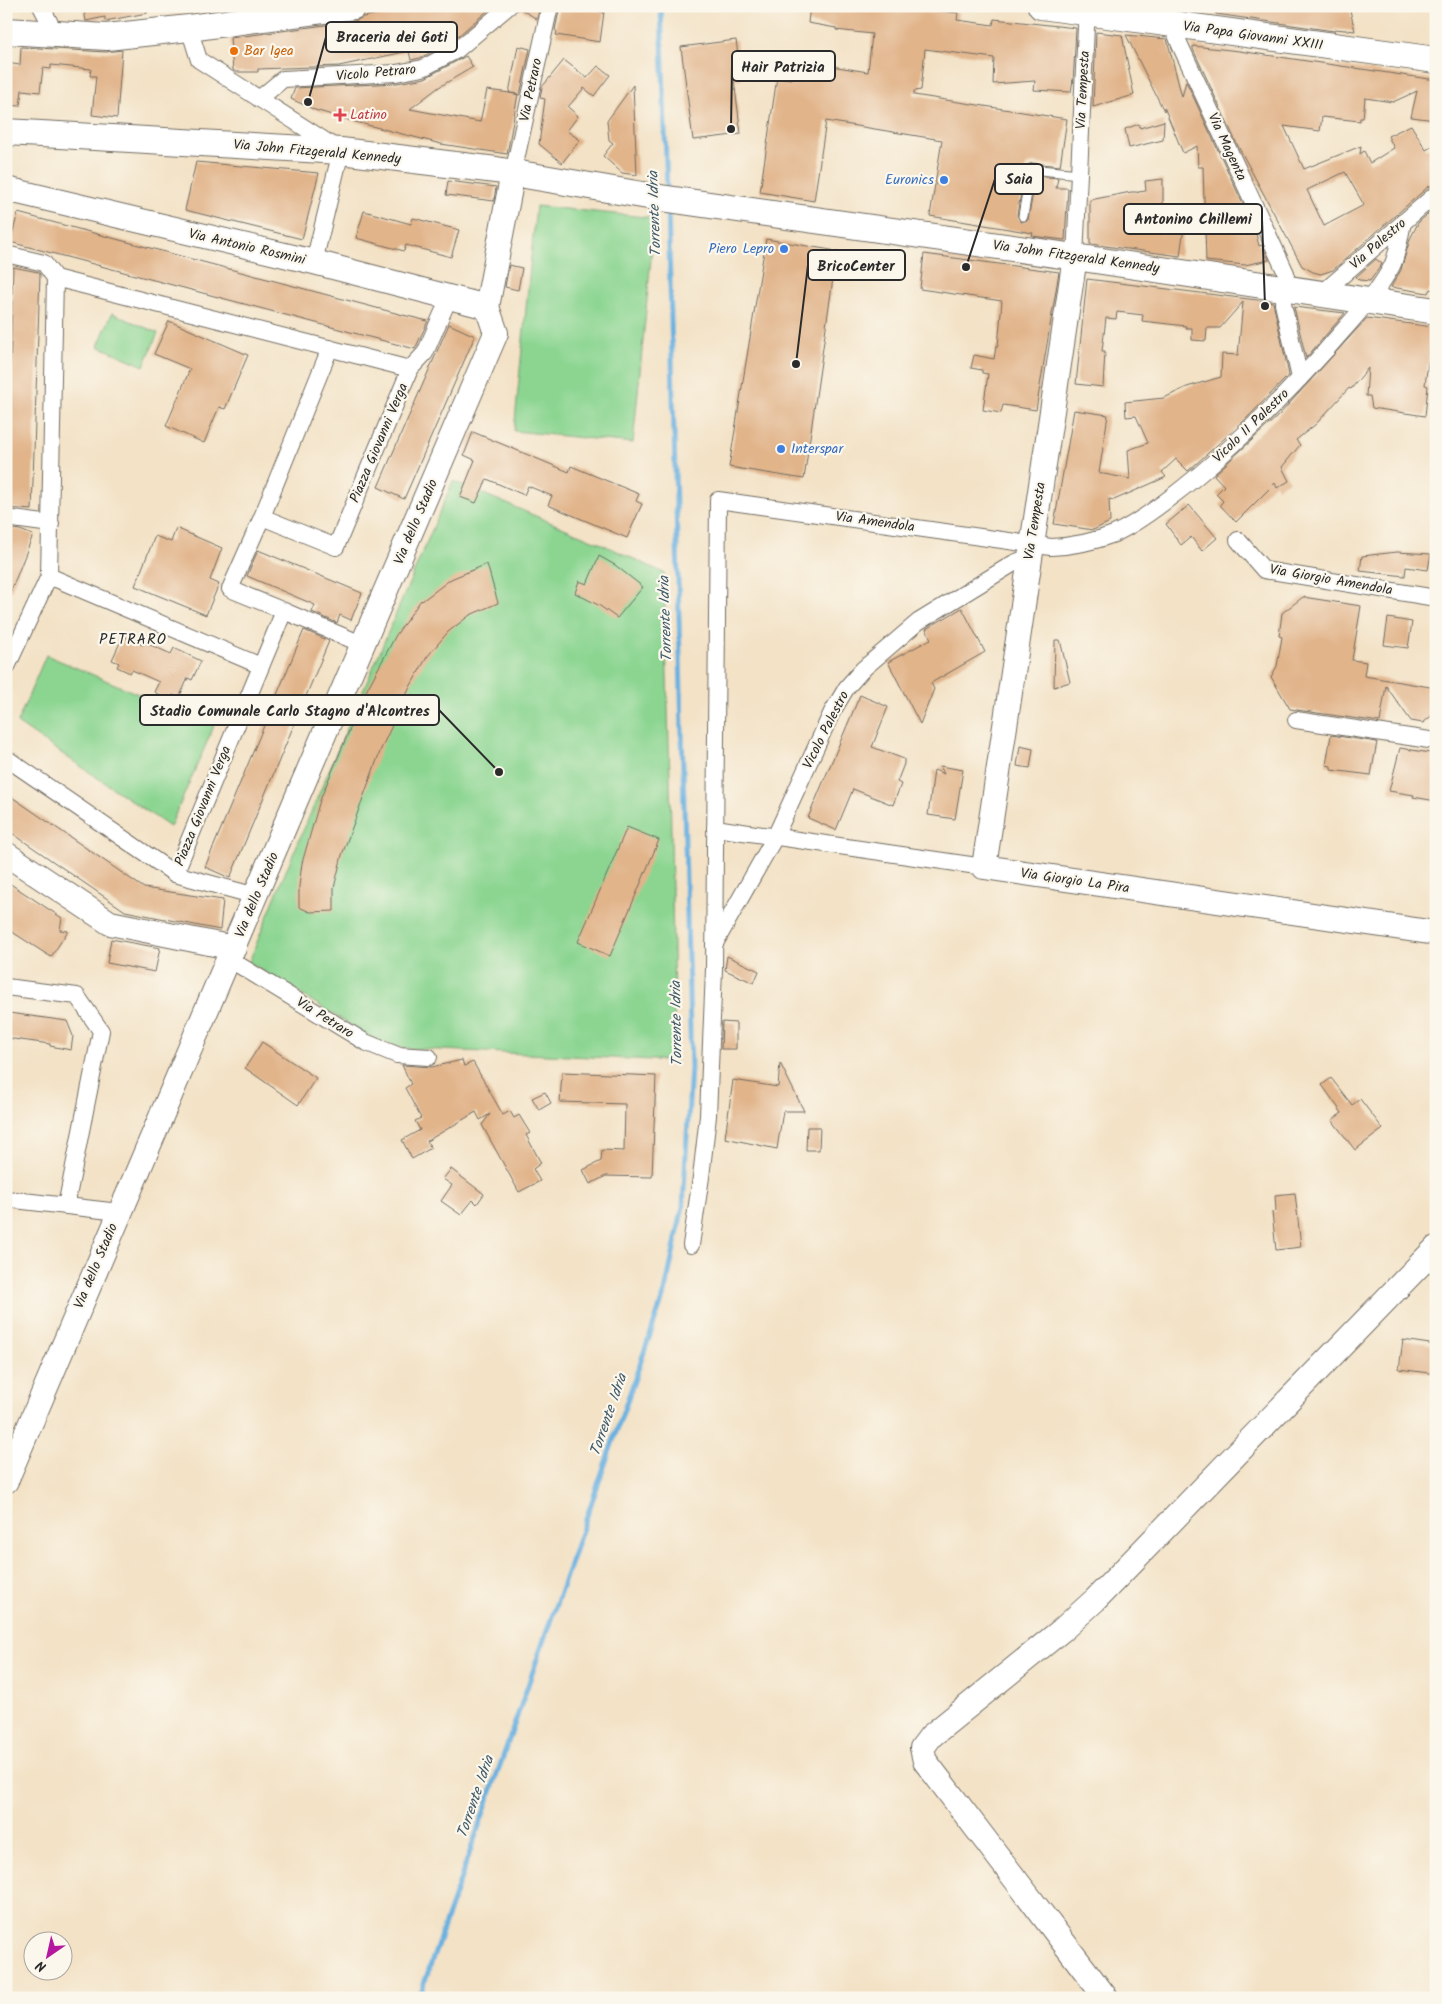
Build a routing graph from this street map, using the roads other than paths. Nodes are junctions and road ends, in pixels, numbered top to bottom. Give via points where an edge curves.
1 (41, 6) edge
2 (353, 6) edge
3 (509, 6) edge
4 (550, 6) edge
5 (1041, 6) edge
6 (1088, 9) edge
7 (288, 10) edge
8 (1168, 15) edge
9 (189, 28) junction
10 (6, 31) edge
11 (56, 35) junction
12 (1436, 60) edge
13 (259, 99) junction
14 (6, 132) edge
15 (341, 151) junction
16 (513, 173) junction
17 (1079, 174) junction
18 (6, 189) edge
19 (1436, 194) edge
20 (1023, 216) dead end
21 (1403, 222) junction
22 (6, 254) edge
23 (1074, 257) junction
24 (314, 262) junction
25 (55, 278) junction
26 (1284, 288) junction
27 (1320, 294) junction
28 (449, 298) junction
29 (1369, 301) junction
30 (487, 307) junction
31 (1436, 311) edge
32 (330, 348) junction
33 (410, 369) junction
34 (1300, 378) junction
35 (262, 516) junction
36 (6, 518) edge
37 (51, 524) junction
38 (1238, 540) dead end
39 (1030, 551) junction
40 (50, 576) junction
41 (1436, 598) edge
42 (284, 611) junction
43 (364, 645) junction
44 (261, 666) junction
45 (6, 669) edge
46 (1296, 720) dead end
47 (1436, 741) edge
48 (6, 758) edge
49 (715, 828) junction
50 (775, 837) junction
51 (6, 854) edge
52 (984, 867) junction
53 (175, 874) junction
54 (256, 896) junction
55 (1436, 933) edge
56 (714, 945) junction
57 (232, 953) junction
58 (6, 987) edge
59 (429, 1057) dead end
60 (6, 1199) edge
61 (66, 1206) junction
62 (121, 1207) junction
63 (691, 1245) dead end
64 (1436, 1248) edge
65 (6, 1481) edge
66 (1106, 1998) edge

1 - 11 street
2 - 7 main road
3 - 13 street, Vicolo Petraro via 457,50 424,68 396,74 283,79
4 - 16 street, Via Petraro
5 - 6 main road, Via Papa Giovanni XXIII
6 - 8 main road, Via Papa Giovanni XXIII
6 - 17 street, Via Tempesta
7 - 9 main road
8 - 12 main road, Via Papa Giovanni XXIII
8 - 26 street, Via Magenta via 1286,273
9 - 11 main road via 107,37
9 - 13 street via 198,60
10 - 11 main road
13 - 15 street
14 - 15 main road, Via John Fitzgerald Kennedy
15 - 16 main road, Via John Fitzgerald Kennedy
15 - 24 street
16 - 23 main road, Via John Fitzgerald Kennedy via 654,197
16 - 30 street
17 - 20 lane via 1031,169
17 - 23 street, Via Tempesta
18 - 24 street, Via Antonio Rosmini
19 - 21 street, Via Palestro
21 - 27 street, Via Palestro
21 - 29 street, Vicolo II Palestro via 1393,264
22 - 25 street via 44,263
23 - 26 main road, Via John Fitzgerald Kennedy
23 - 39 street, Via Tempesta
24 - 28 street, Via Antonio Rosmini
25 - 32 street, Piazza Giovanni Verga
25 - 37 street
26 - 27 main road, Via John Fitzgerald Kennedy
26 - 34 street, Via Magenta via 1283,304
27 - 29 main road, Via John Fitzgerald Kennedy
28 - 30 street, Via Antonio Rosmini
28 - 33 street via 425,354
29 - 31 main road, Via John Fitzgerald Kennedy
29 - 34 street, Vicolo II Palestro
30 - 43 street, Via dello Stadio via 496,333
32 - 33 street, Piazza Giovanni Verga
32 - 35 street
33 - 35 street, Piazza Giovanni Verga via 336,547
34 - 39 street, Vicolo II Palestro via 1214,463 1133,524 1095,541
35 - 42 street via 230,589
36 - 37 street
37 - 40 street
38 - 41 street, Via Giorgio Amendola via 1264,570
39 - 49 street, Via Amendola via 718,500
39 - 50 street, Vicolo Palestro via 918,622 863,669 832,712
39 - 52 street, Via Tempesta
40 - 44 street
40 - 45 street
42 - 43 street
42 - 44 street, Piazza Giovanni Verga
43 - 54 street, Via dello Stadio
44 - 53 street, Piazza Giovanni Verga
46 - 47 street
48 - 53 street, Piazza Giovanni Verga
49 - 50 street, Via Giorgio La Pira
49 - 56 street
50 - 52 street, Via Giorgio La Pira
50 - 56 street, Vicolo Palestro
51 - 57 street via 110,923
52 - 55 street, Via Giorgio La Pira
53 - 54 street
54 - 57 street, Via dello Stadio
56 - 63 street via 708,1116
57 - 59 street, Via Petraro via 365,1042 397,1055
57 - 62 street, Via dello Stadio
58 - 61 street via 77,996 101,1031
60 - 61 street
61 - 62 street
62 - 65 street, Via dello Stadio
64 - 66 street via 1095,1600 931,1736 922,1748 925,1761

